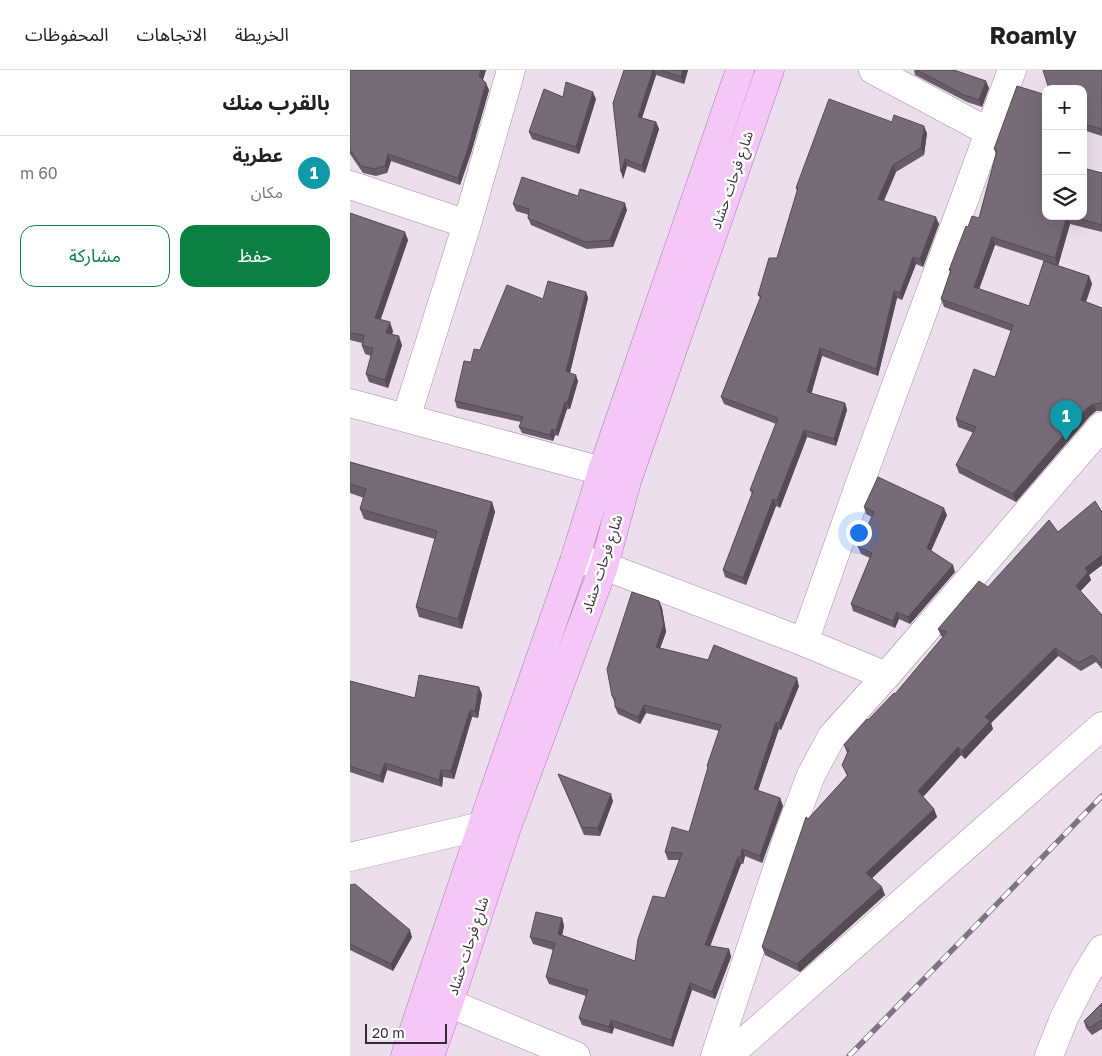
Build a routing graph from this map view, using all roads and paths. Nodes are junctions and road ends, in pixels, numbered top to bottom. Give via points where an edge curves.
1 (511, 70) edge
2 (740, 70) edge
3 (770, 70) edge
4 (873, 70) edge
5 (1012, 70) edge
6 (989, 132) junction
7 (350, 185) edge
8 (466, 224) junction
9 (350, 403) edge
10 (406, 418) junction
11 (1102, 426) edge
12 (602, 471) junction
13 (628, 481) junction
14 (576, 558) junction
15 (604, 566) junction
16 (804, 642) junction
17 (886, 676) junction
18 (1102, 726) edge
19 (494, 827) junction
20 (350, 857) edge
21 (1102, 949) edge
22 (438, 997) junction
23 (405, 1056) edge
24 (430, 1056) edge
25 (576, 1056) edge
26 (716, 1056) edge
27 (728, 1056) edge
28 (1049, 1056) edge

1 - 8 street
2 - 12 main road, شارع فرحات حشاد
3 - 13 main road, شارع فرحات حشاد
4 - 6 street
5 - 6 street
6 - 16 street
7 - 8 street
8 - 10 street
9 - 10 street
10 - 12 street
11 - 17 street
12 - 13 street
12 - 14 main road, شارع فرحات حشاد
13 - 15 main road, شارع فرحات حشاد
14 - 15 street
14 - 19 main road, شارع فرحات حشاد
15 - 16 street
15 - 19 main road, شارع فرحات حشاد
16 - 17 street
17 - 26 street via 832,736 811,775
18 - 27 street
19 - 20 street
19 - 22 main road, شارع فرحات حشاد
21 - 28 street via 1064,1018
22 - 23 main road, شارع فرحات حشاد
22 - 24 main road, شارع فرحات حشاد
22 - 25 street

